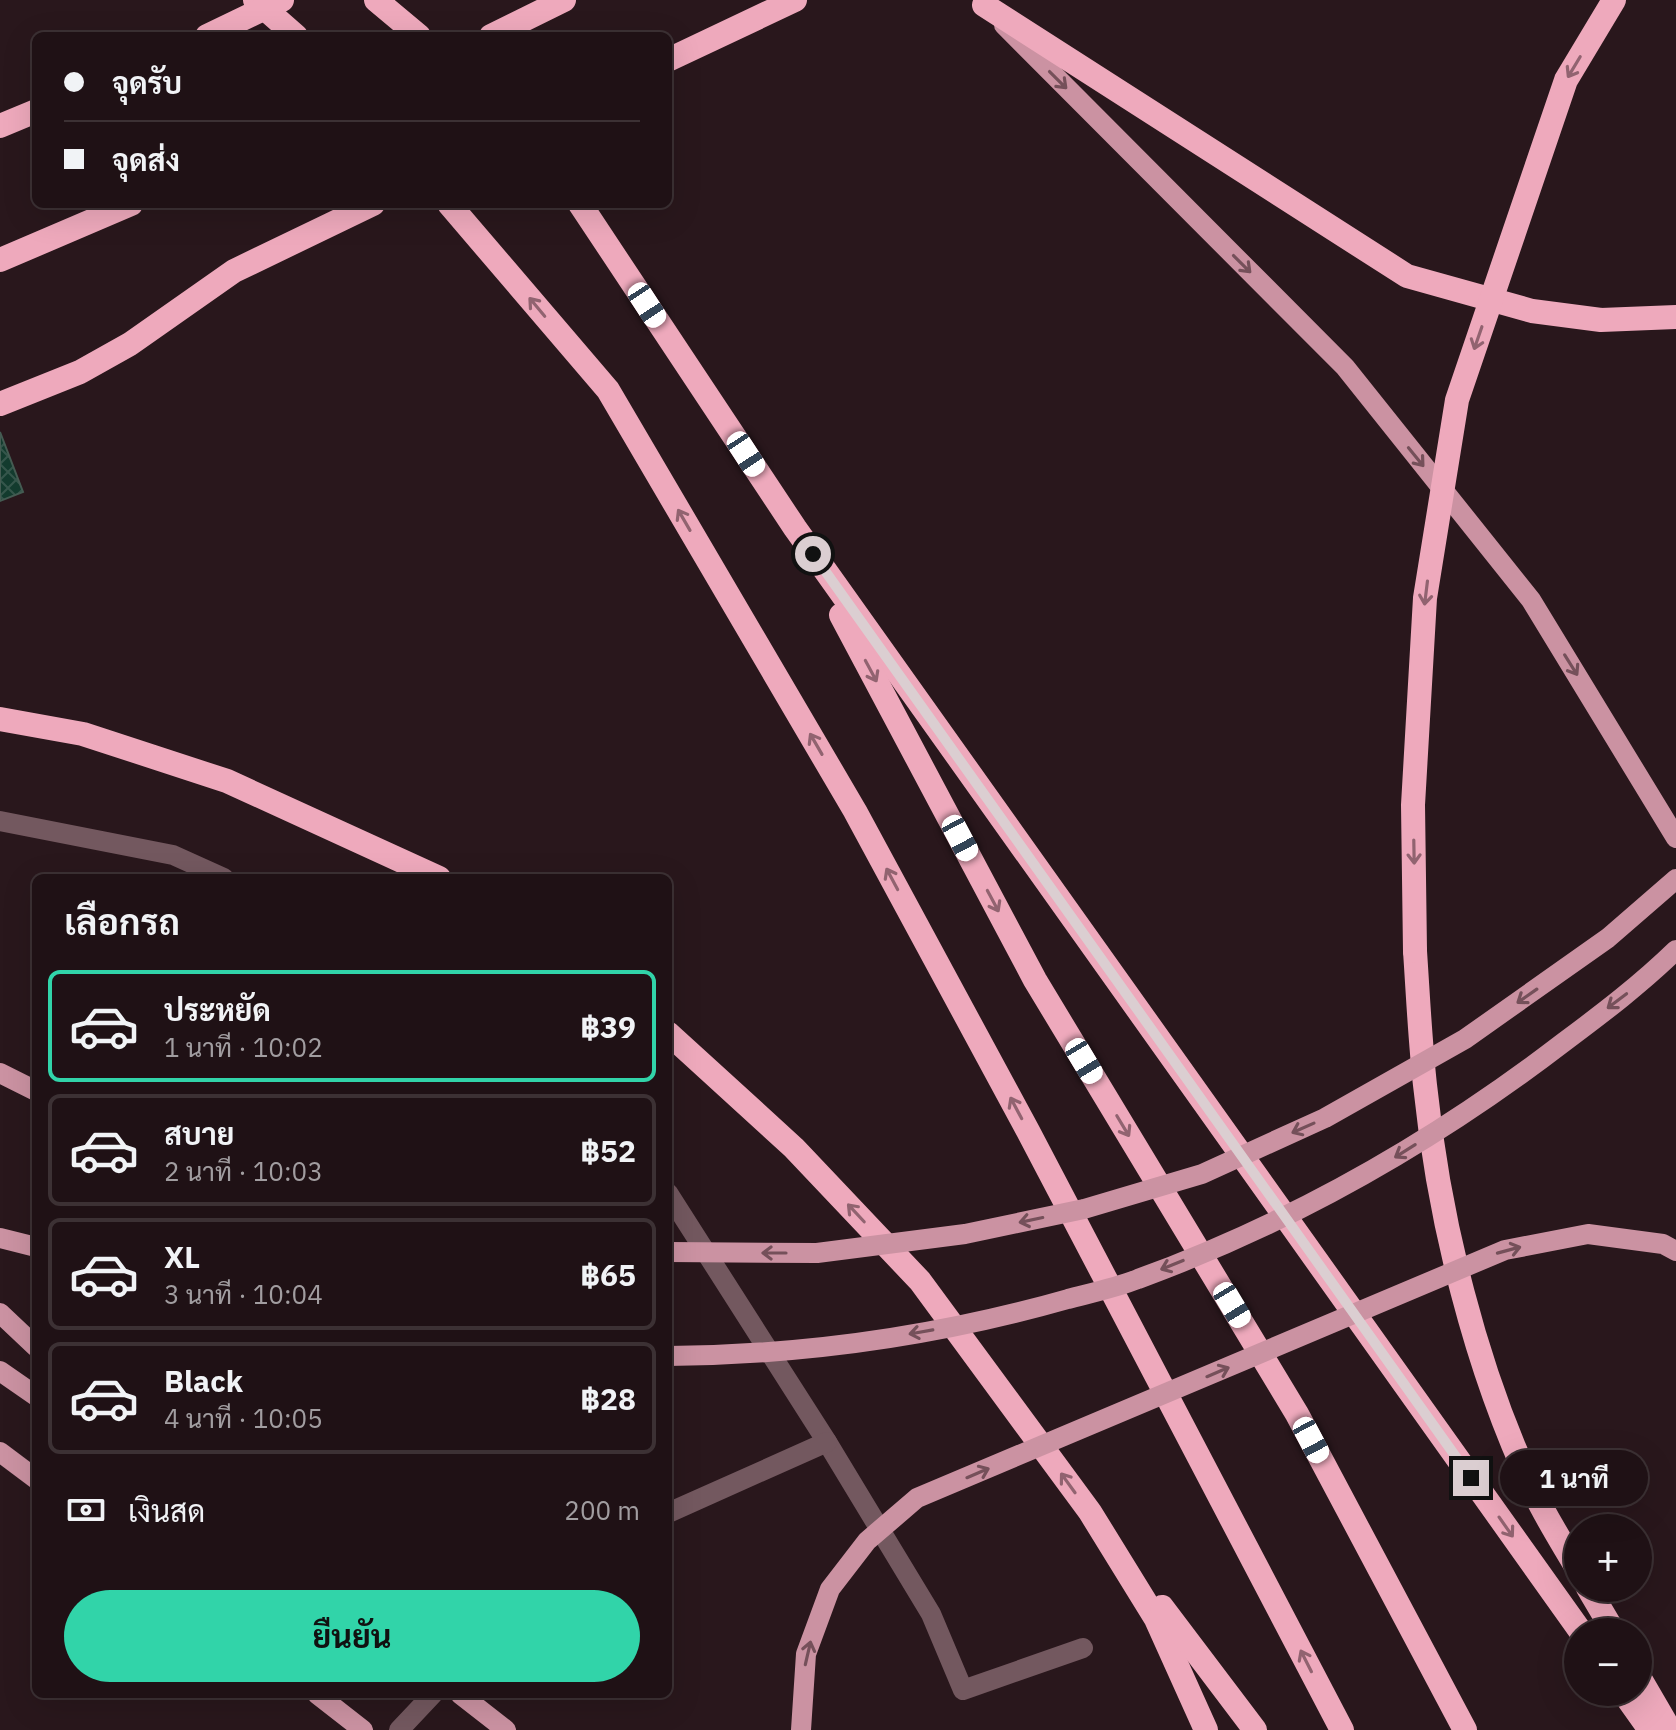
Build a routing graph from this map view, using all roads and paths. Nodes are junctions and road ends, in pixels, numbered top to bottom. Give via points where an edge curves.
1 (255, 0) edge
2 (282, 0) edge
3 (376, 0) edge
4 (1614, 0) edge
5 (790, 2) edge
6 (981, 2) edge
7 (556, 4) edge
8 (215, 32) edge
9 (291, 32) edge
10 (414, 32) edge
11 (499, 32) edge
12 (672, 58) edge
13 (32, 113) edge
14 (0, 126) edge
15 (122, 208) edge
16 (365, 208) edge
17 (452, 208) edge
18 (583, 208) edge
19 (0, 260) edge
20 (1676, 317) edge
21 (0, 404) edge
22 (795, 528) junction
23 (0, 719) edge
24 (0, 821) edge
25 (1676, 838) edge
26 (215, 874) edge
27 (430, 874) edge
28 (1676, 879) edge
29 (1676, 950) edge
30 (672, 1037) edge
31 (0, 1073) edge
32 (32, 1089) edge
33 (672, 1199) edge
34 (0, 1238) edge
35 (32, 1246) edge
36 (1676, 1251) edge
37 (672, 1252) edge
38 (0, 1313) edge
39 (32, 1343) edge
40 (672, 1356) edge
41 (0, 1371) edge
42 (32, 1393) edge
43 (827, 1442) junction
44 (0, 1452) edge
45 (32, 1476) edge
46 (672, 1511) edge
47 (1090, 1512) junction
48 (1564, 1546) edge
49 (1571, 1618) edge
50 (1083, 1648) dead end
51 (322, 1698) edge
52 (429, 1698) edge
53 (465, 1698) edge
54 (1652, 1699) edge
55 (1633, 1706) edge
56 (363, 1730) edge
57 (399, 1730) edge
58 (506, 1730) edge
59 (801, 1730) edge
60 (1206, 1730) edge
61 (1255, 1730) edge
62 (1342, 1730) edge
63 (1465, 1730) edge
64 (1650, 1730) edge
65 (1670, 1730) edge

1 - 9 highway
2 - 8 highway, bridge
3 - 10 highway
4 -> 48 highway, bridge via 1566,80 1457,400 1425,598 1413,805 1415,951 1425,1086 1449,1229 1507,1432
5 - 12 highway
6 - 20 highway via 1407,276 1532,311 1601,320
6 -> 25 main road via 1345,367 1531,600
7 - 11 highway
13 - 14 highway
15 - 19 highway
16 - 21 highway via 234,271 130,344 80,372
62 -> 17 highway via 848,798 608,390
18 - 22 highway
22 -> 49 highway
22 -> 63 highway via 1035,980 1297,1414
23 - 27 highway via 83,734 227,781
24 - 26 lane via 173,855
28 -> 37 main road, bridge via 1608,938 1465,1039 1325,1118 1202,1174 1084,1209 965,1234 817,1253
29 -> 40 main road, bridge via 1499,1092 1381,1166 1231,1242 1135,1280 1010,1316 856,1344
47 -> 30 highway via 920,1281 794,1148
31 - 32 main road
33 - 43 lane
34 - 35 main road
59 -> 36 main road, bridge via 806,1654 830,1589 867,1541 917,1498 1505,1250 1588,1234 1663,1244
38 - 39 main road
41 - 42 main road
43 - 46 lane
43 - 50 lane via 931,1614 963,1690
44 - 45 main road
47 - 60 highway via 1156,1619
47 - 61 highway
51 - 56 main road
52 - 57 lane
53 - 58 main road
54 - 65 highway
55 - 64 highway

